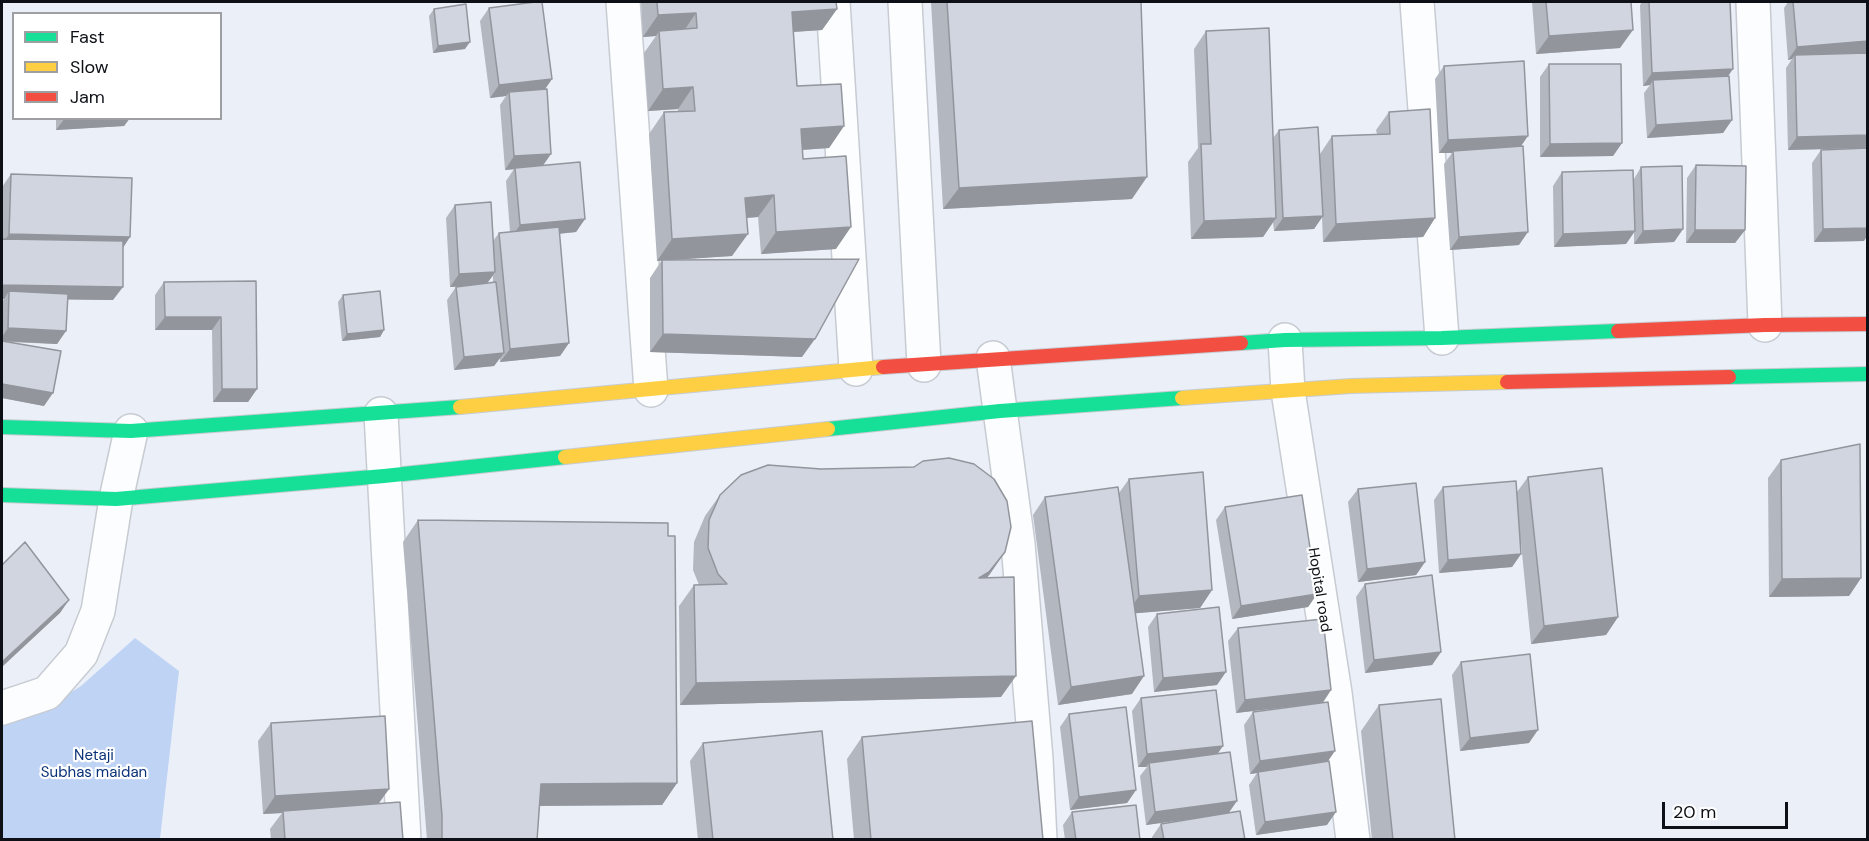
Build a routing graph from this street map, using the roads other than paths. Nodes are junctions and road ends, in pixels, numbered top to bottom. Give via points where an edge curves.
1 (623, 2) edge
2 (833, 2) edge
3 (905, 2) edge
4 (1416, 2) edge
5 (1753, 2) edge
6 (1868, 324) edge
7 (1765, 326) junction
8 (1442, 338) junction
9 (1285, 340) junction
10 (993, 358) junction
11 (924, 364) junction
12 (856, 369) junction
13 (1868, 374) edge
14 (651, 390) junction
15 (1288, 391) junction
16 (1000, 411) junction
17 (381, 414) junction
18 (2, 427) edge
19 (131, 431) junction
20 (384, 476) junction
21 (2, 495) edge
22 (116, 499) junction
23 (2, 708) edge
24 (404, 840) edge
25 (1040, 840) edge
26 (1353, 840) edge

1 - 14 street
2 - 12 street
3 - 11 street
4 - 8 street
5 - 7 street
6 - 7 main road
7 - 8 main road
8 - 9 main road
9 - 10 main road
9 - 15 street, Hopital road
10 - 11 main road
10 - 16 street
11 - 12 main road
12 - 14 main road
13 - 15 main road via 1351,386
14 - 17 main road
15 - 16 main road
15 - 26 street, Hopital road via 1335,693
16 - 20 main road
16 - 25 street via 1018,544
17 - 19 main road
17 - 20 street
18 - 19 main road
19 - 22 street
20 - 22 main road
20 - 24 street
21 - 22 main road
22 - 23 street via 98,612 81,654 47,693

